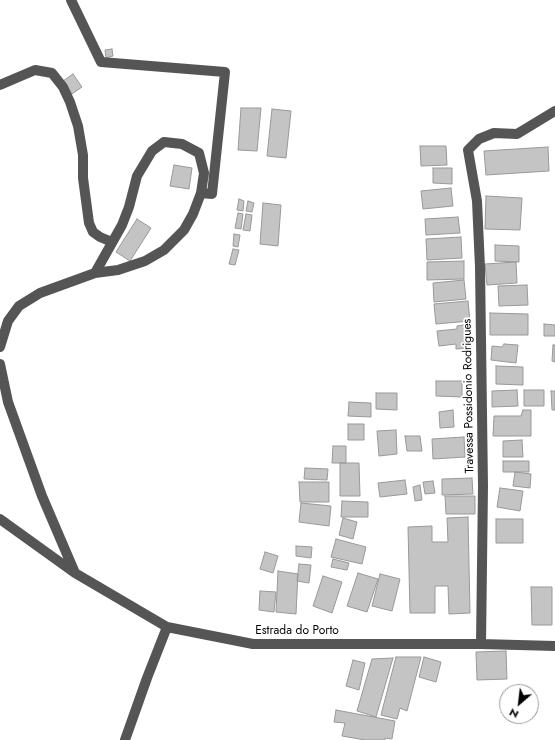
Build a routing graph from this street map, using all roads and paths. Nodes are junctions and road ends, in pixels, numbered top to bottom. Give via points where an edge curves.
1 (71, 0) edge
2 (0, 86) edge
3 (555, 111) edge
4 (201, 193) junction
5 (112, 242) junction
6 (94, 273) junction
7 (0, 347) edge
8 (0, 364) edge
9 (0, 519) edge
10 (75, 573) junction
11 (167, 627) junction
12 (482, 644) junction
13 (555, 646) edge
14 (125, 740) edge

1 - 4 street via 101,62 225,72 212,194
2 - 5 street via 36,70 52,73 64,87 78,126 89,223 92,232
3 - 12 street, Travessa Possidonio Rodrigues via 518,134 494,133 479,139 468,150 477,201 480,267
4 - 5 street via 204,173 199,153 182,144 164,142 152,151 143,163 122,225
4 - 6 street via 184,230 164,250 145,261 118,270
5 - 6 street
6 - 7 street via 40,293 18,306 8,321
8 - 10 street via 13,416 42,496
9 - 10 street, Estrada do Porto
10 - 11 street, Estrada do Porto
11 - 12 street, Estrada do Porto via 253,644
11 - 14 street
12 - 13 street, Estrada do Porto

